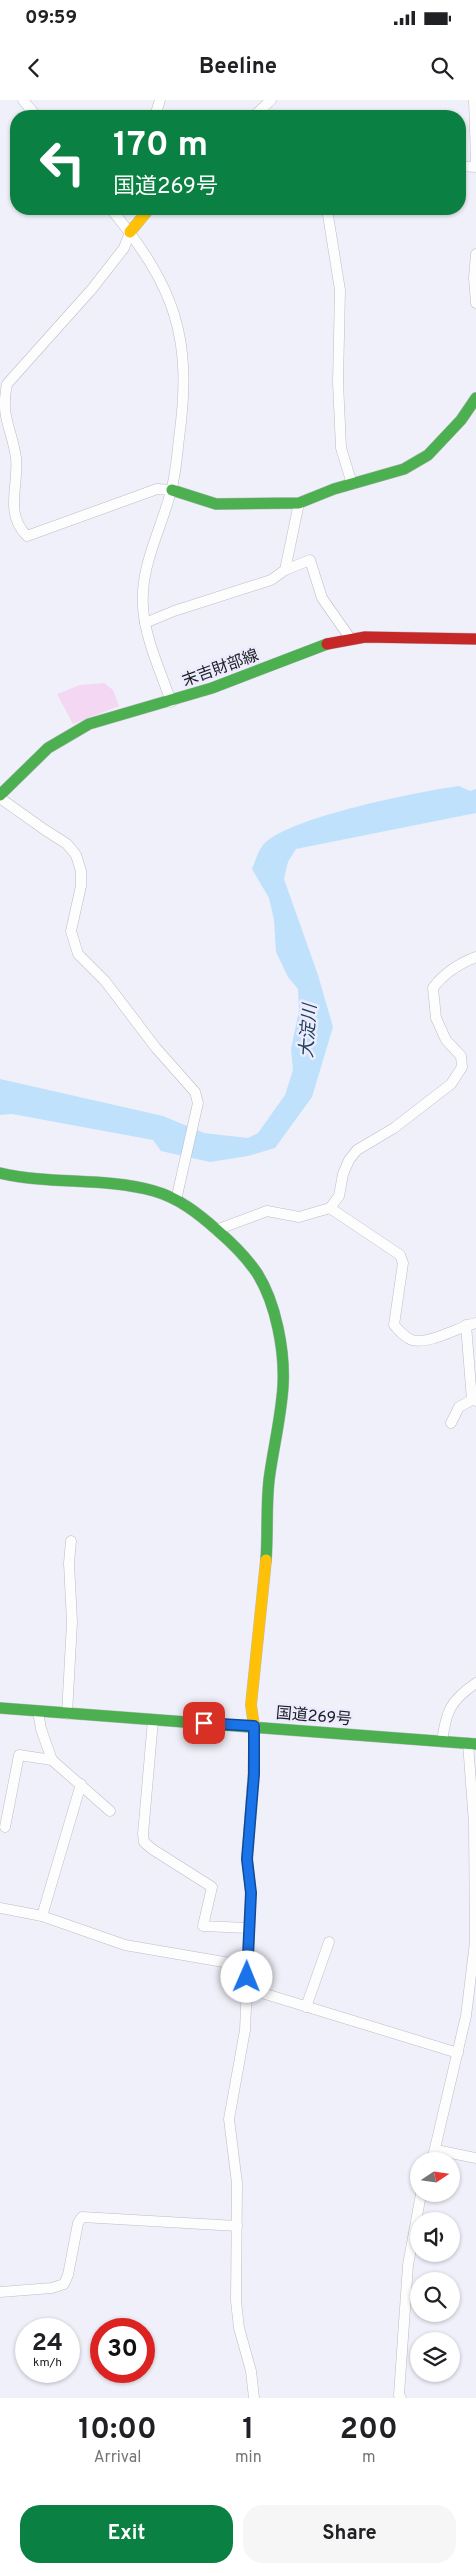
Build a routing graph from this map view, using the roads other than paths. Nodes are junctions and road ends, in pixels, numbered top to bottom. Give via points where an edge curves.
1 (23, 100) edge
2 (271, 100) edge
3 (474, 100) edge
4 (31, 110) edge
5 (260, 110) edge
6 (476, 161) edge
7 (116, 215) edge
8 (145, 215) edge
9 (328, 215) edge
10 (130, 232) junction
11 (476, 254) edge
12 (476, 303) edge
13 (476, 398) edge
14 (352, 484) junction
15 (172, 490) junction
16 (299, 503) junction
17 (284, 570) junction
18 (145, 623) junction
19 (350, 638) junction
20 (476, 639) edge
21 (171, 702) junction
22 (0, 797) edge
23 (476, 957) edge
24 (0, 1173) edge
25 (176, 1200) junction
26 (330, 1208) junction
27 (216, 1230) junction
28 (471, 1324) edge
29 (474, 1400) edge
30 (451, 1423) dead end
31 (71, 1541) dead end
32 (476, 1683) edge
33 (0, 1708) edge
34 (38, 1711) junction
35 (67, 1714) junction
36 (153, 1720) junction
37 (254, 1726) junction
38 (442, 1742) junction
39 (472, 1744) edge
40 (52, 1760) junction
41 (81, 1784) junction
42 (110, 1811) dead end
43 (5, 1827) dead end
44 (0, 1908) edge
45 (42, 1916) junction
46 (248, 1928) junction
47 (329, 1942) dead end
48 (247, 1966) junction
49 (246, 1988) junction
50 (306, 2007) junction
51 (458, 2053) junction
52 (436, 2150) joint
53 (476, 2158) edge
54 (420, 2202) edge
55 (238, 2226) junction
56 (0, 2292) edge
57 (254, 2398) edge
58 (401, 2398) edge

1 - 4 street
2 - 5 street
3 - 6 street
7 - 10 street
8 - 10 main road
9 - 14 street via 340,290 338,382 341,448
10 - 15 street via 171,302 184,356 184,400
10 - 15 street via 124,248 92,289 7,384 1,404 2,417 16,455 13,509 20,528 27,536 157,488
11 - 12 street
13 - 14 main road via 461,420 428,455 404,469
14 - 16 main road
15 - 16 main road via 216,504
15 - 18 street via 145,570
16 - 17 street
17 - 18 street via 271,580
17 - 19 street via 310,560 322,598
18 - 21 street
19 - 20 main road, 末吉財部線
19 - 21 main road, 末吉財部線
21 - 22 main road, 末吉財部線 via 110,717 66,736 48,748
22 - 25 street via 67,844 76,855 81,870 81,886 71,931 78,954 105,981 156,1048 195,1092 198,1103
23 - 26 street via 442,975 433,988 436,1018 446,1040 461,1056 462,1067 451,1084 394,1128 357,1150 349,1160 338,1196
24 - 25 main road via 41,1183 133,1187
25 - 27 main road
26 - 27 street via 299,1216 267,1211
26 - 28 street via 400,1255 403,1263 394,1325 401,1332 411,1340 425,1341
27 - 37 main road via 238,1250 257,1273 264,1288 277,1338 283,1384 268,1493 267,1548 251,1705
28 - 29 street
29 - 30 street via 459,1407
31 - 35 street via 72,1622
32 - 38 street via 452,1702
33 - 34 main road, 国道269号
34 - 35 main road, 国道269号
34 - 40 street
35 - 36 main road, 国道269号
36 - 37 main road, 国道269号
36 - 46 street via 144,1842 212,1887 203,1926
37 - 38 main road, 国道269号
37 - 46 street via 254,1774 247,1859 251,1893
38 - 39 main road, 国道269号
39 - 51 street via 475,1942
40 - 41 street
40 - 43 street via 19,1755
41 - 42 street
41 - 45 street
44 - 45 street
45 - 48 street via 125,1945
46 - 48 street
47 - 50 street
48 - 49 street
49 - 50 street
49 - 55 street via 245,2030 230,2119
50 - 51 street
51 - 52 street
52 - 53 street
54 - 58 street via 408,2265 400,2356
55 - 56 street via 82,2217 78,2222 64,2284
55 - 57 street via 236,2302

